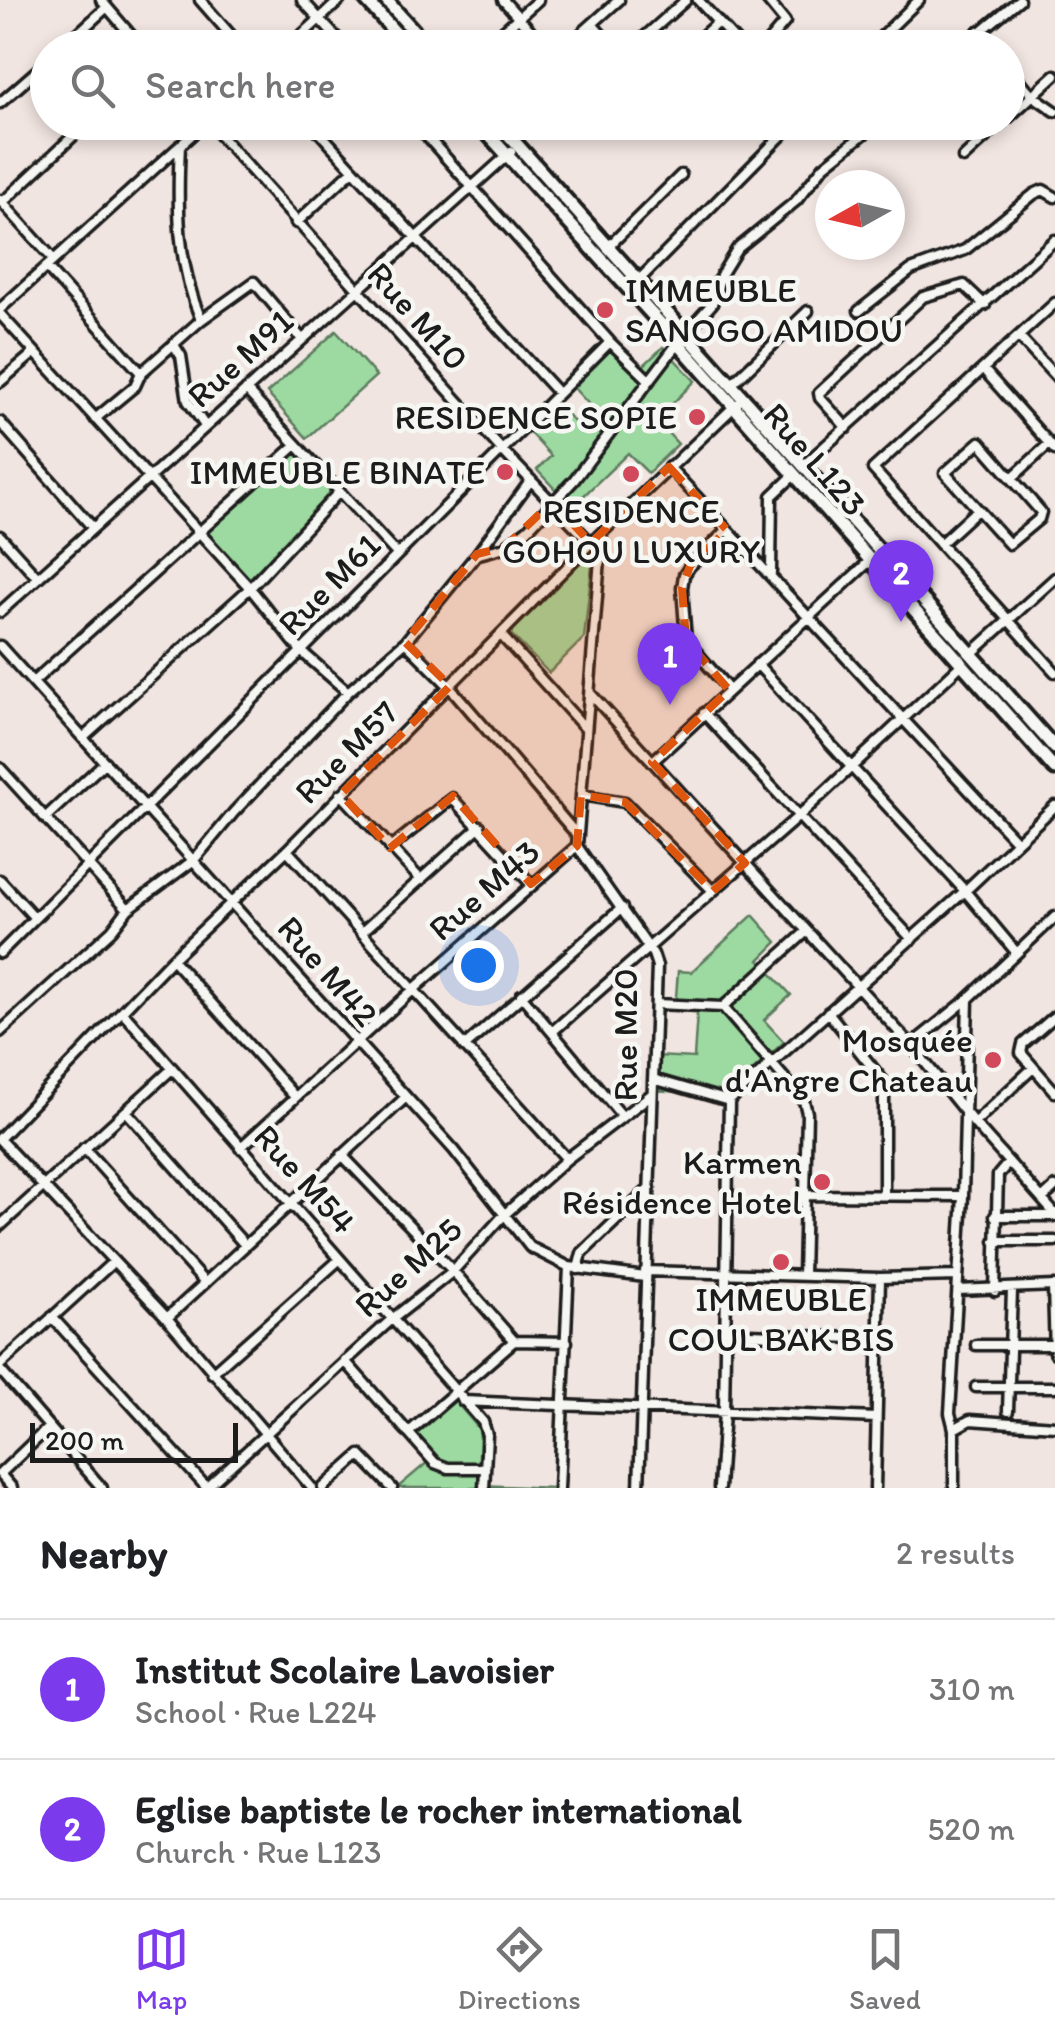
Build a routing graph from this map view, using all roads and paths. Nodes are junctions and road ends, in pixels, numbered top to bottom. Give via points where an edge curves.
1 (200, 0) edge
2 (302, 0) edge
3 (340, 0) edge
4 (366, 0) edge
5 (386, 0) edge
6 (504, 0) edge
7 (538, 0) edge
8 (619, 0) edge
9 (686, 0) edge
10 (698, 0) edge
11 (767, 0) edge
12 (920, 0) edge
13 (1018, 0) edge
14 (104, 4) edge
15 (519, 17) junction
16 (320, 18) junction
17 (718, 22) junction
18 (592, 24) junction
19 (79, 30) edge
20 (126, 30) edge
21 (226, 30) edge
22 (307, 30) edge
23 (330, 30) edge
24 (393, 30) edge
25 (413, 30) edge
26 (504, 30) edge
27 (530, 30) edge
28 (585, 30) edge
29 (597, 30) edge
30 (652, 30) edge
31 (709, 30) edge
32 (725, 30) edge
33 (778, 30) edge
34 (889, 30) edge
35 (979, 30) edge
36 (1055, 75) edge
37 (30, 76) edge
38 (1025, 87) edge
39 (1032, 95) junction
40 (1025, 101) edge
41 (0, 103) edge
42 (1055, 111) edge
43 (68, 140) edge
44 (186, 140) edge
45 (223, 140) edge
46 (326, 140) edge
47 (430, 140) edge
48 (493, 140) edge
49 (513, 140) edge
50 (777, 140) edge
51 (856, 140) edge
52 (983, 140) edge
53 (180, 145) junction
54 (518, 146) junction
55 (507, 156) junction
56 (963, 158) dead end
57 (353, 170) junction
58 (681, 175) dead end
59 (473, 187) junction
60 (1055, 197) edge
61 (1, 201) edge
62 (296, 223) junction
63 (416, 238) junction
64 (1055, 240) edge
65 (607, 248) junction
66 (50, 263) junction
67 (638, 281) junction
68 (357, 290) junction
69 (1055, 303) edge
70 (984, 305) junction
71 (808, 311) dead end
72 (859, 311) dead end
73 (0, 312) edge
74 (200, 320) junction
75 (682, 338) junction
76 (1020, 338) junction
77 (302, 339) junction
78 (610, 342) junction
79 (174, 345) junction
80 (34, 353) junction
81 (984, 370) junction
82 (142, 372) junction
83 (1055, 376) edge
84 (649, 380) junction
85 (0, 382) edge
86 (732, 384) junction
87 (246, 390) junction
88 (558, 393) junction
89 (744, 398) junction
90 (734, 408) junction
91 (95, 420) junction
92 (0, 422) edge
93 (206, 426) junction
94 (847, 428) junction
95 (296, 444) junction
96 (1052, 447) edge
97 (501, 448) junction
98 (804, 465) junction
99 (669, 467) junction
100 (793, 476) junction
101 (1014, 477) junction
102 (148, 478) junction
103 (531, 480) junction
104 (340, 492) junction
105 (552, 502) junction
106 (977, 510) junction
107 (93, 528) junction
108 (727, 530) junction
109 (199, 532) junction
110 (602, 533) junction
111 (0, 536) edge
112 (591, 543) junction
113 (940, 544) junction
114 (880, 551) junction
115 (397, 554) junction
116 (477, 554) junction
117 (868, 562) junction
118 (771, 573) junction
119 (38, 578) junction
120 (1055, 578) edge
121 (250, 588) junction
122 (0, 612) edge
123 (810, 616) junction
124 (1008, 620) junction
125 (501, 635) junction
126 (405, 642) junction
127 (0, 646) edge
128 (301, 651) junction
129 (972, 654) junction
130 (756, 664) junction
131 (961, 664) junction
132 (1055, 672) edge
133 (33, 682) junction
134 (450, 687) junction
135 (729, 690) junction
136 (348, 692) junction
137 (590, 693) junction
138 (704, 712) junction
139 (904, 720) junction
140 (584, 728) junction
141 (83, 738) junction
142 (1055, 748) edge
143 (105, 762) junction
144 (652, 762) junction
145 (0, 768) edge
146 (851, 768) junction
147 (1055, 769) edge
148 (342, 794) junction
149 (581, 795) junction
150 (1055, 806) edge
151 (146, 807) junction
152 (800, 815) junction
153 (45, 818) junction
154 (480, 826) junction
155 (578, 841) junction
156 (1017, 842) junction
157 (390, 848) junction
158 (287, 850) junction
159 (194, 860) junction
160 (744, 864) junction
161 (88, 865) junction
162 (0, 880) edge
163 (421, 880) junction
164 (532, 884) junction
165 (713, 890) junction
166 (965, 891) junction
167 (231, 902) junction
168 (622, 908) junction
169 (128, 909) junction
170 (1055, 917) edge
171 (35, 918) junction
172 (362, 932) junction
173 (807, 932) junction
174 (912, 938) junction
175 (649, 948) junction
176 (1016, 952) junction
177 (0, 953) edge
178 (172, 959) junction
179 (858, 986) junction
180 (413, 990) junction
181 (522, 995) junction
182 (968, 999) junction
183 (656, 1004) junction
184 (723, 1007) junction
185 (122, 1011) junction
186 (828, 1012) junction
187 (1055, 1016) edge
188 (553, 1031) junction
189 (0, 1032) edge
190 (355, 1043) junction
191 (911, 1044) junction
192 (464, 1047) junction
193 (770, 1063) junction
194 (1032, 1068) junction
195 (172, 1069) junction
196 (653, 1079) junction
197 (1055, 1092) edge
198 (652, 1094) junction
199 (295, 1097) junction
200 (406, 1097) junction
201 (728, 1101) junction
202 (965, 1110) junction
203 (126, 1111) junction
204 (622, 1116) junction
205 (974, 1124) junction
206 (0, 1139) edge
207 (84, 1148) junction
208 (240, 1148) junction
209 (342, 1155) junction
210 (567, 1159) junction
211 (1009, 1162) junction
212 (43, 1186) junction
213 (1055, 1187) edge
214 (650, 1188) junction
215 (805, 1195) junction
216 (884, 1195) junction
217 (963, 1196) junction
218 (1042, 1198) junction
219 (289, 1203) junction
220 (504, 1215) junction
221 (1055, 1215) edge
222 (995, 1216) junction
223 (0, 1226) edge
224 (1055, 1240) edge
225 (995, 1242) junction
226 (245, 1245) junction
227 (339, 1260) junction
228 (113, 1262) junction
229 (573, 1268) junction
230 (453, 1271) junction
231 (726, 1273) junction
232 (645, 1274) junction
233 (803, 1275) junction
234 (958, 1276) junction
235 (880, 1278) junction
236 (205, 1283) junction
237 (1054, 1286) edge
238 (958, 1290) junction
239 (995, 1290) junction
240 (1012, 1290) junction
241 (52, 1317) junction
242 (167, 1318) junction
243 (392, 1320) junction
244 (724, 1334) junction
245 (878, 1339) junction
246 (514, 1340) junction
247 (566, 1342) junction
248 (976, 1344) dead end
249 (1011, 1345) junction
250 (1055, 1345) edge
251 (1055, 1353) edge
252 (345, 1361) junction
253 (0, 1368) edge
254 (212, 1372) junction
255 (976, 1386) dead end
256 (1009, 1387) junction
257 (1055, 1387) edge
258 (455, 1392) junction
259 (464, 1400) junction
260 (561, 1407) junction
261 (641, 1409) junction
262 (1008, 1411) dead end
263 (724, 1412) junction
264 (876, 1418) junction
265 (1055, 1426) edge
266 (49, 1427) junction
267 (954, 1428) junction
268 (408, 1433) junction
269 (265, 1434) junction
270 (486, 1468) junction
271 (0, 1474) edge
272 (12, 1488) edge
273 (102, 1488) edge
274 (206, 1488) edge
275 (312, 1488) edge
276 (323, 1488) edge
277 (392, 1488) edge
278 (484, 1488) edge
279 (558, 1488) edge
280 (639, 1488) edge
281 (719, 1488) edge
282 (874, 1488) edge
283 (954, 1488) edge

1 - 21 street
2 - 16 street
3 - 16 street
4 - 24 main road
5 - 25 main road
6 - 15 street
7 - 15 street
8 - 18 street
9 - 30 street
10 - 17 street
11 - 33 street via 785,22
12 - 34 street
13 - 35 street
14 - 19 street
14 - 20 street
15 - 26 street
15 - 27 street
16 - 22 street
16 - 23 street
17 - 31 street
17 - 32 street
18 - 28 street
18 - 29 street
36 - 39 street
37 - 41 street
38 - 39 street
39 - 40 street
39 - 42 street
43 - 61 street
44 - 53 street
45 - 62 street, Rue M10
46 - 57 street
47 - 59 street
48 - 55 main road
49 - 54 main road
50 - 67 street
51 - 75 street via 738,249 712,304
52 - 56 street
53 - 66 street
53 - 74 street via 180,250
54 - 55 street, Rue M91
54 - 65 main road
55 - 59 street, Rue M91
55 - 75 main road
57 - 62 street
57 - 63 street
58 - 65 street
59 - 63 street, Rue M91
59 - 78 street
60 - 72 street via 1043,190 1034,194 965,250 911,270
61 - 66 street
62 - 68 street, Rue M10
63 - 68 street, Rue M91
63 - 88 street
64 - 70 street
65 - 67 main road
66 - 73 street
66 - 82 street
67 - 75 main road
68 - 77 street, Rue M91
68 - 97 street, Rue M10
69 - 76 street
70 - 94 street
70 - 94 street via 964,285 927,294 909,310 819,393
71 - 86 street
73 - 80 street
74 - 77 street via 254,282
74 - 79 street
75 - 84 street
75 - 86 main road
75 - 90 main road, Rue L123
76 - 81 street
76 - 83 street
77 - 87 street, Rue M91
78 - 84 street
78 - 88 street, Rue M61
79 - 82 street
79 - 93 street via 188,401
80 - 85 street
80 - 91 street
81 - 96 street
81 - 113 street via 873,468
82 - 91 street
84 - 105 street
86 - 89 main road
87 - 93 street, Rue M91
87 - 95 street
88 - 97 street, Rue M61
89 - 90 street, Rue M57
89 - 98 main road
90 - 99 street, Rue M57
90 - 100 main road, Rue L123
91 - 102 street
92 - 107 street
93 - 102 street, Rue M91
94 - 98 street
95 - 104 street
95 - 109 street
96 - 101 street
97 - 103 street, Rue M10
97 - 115 street, Rue M61
98 - 114 main road
99 - 108 street
99 - 110 street, Rue M57
100 - 117 main road, Rue L123
100 - 118 street via 772,496
101 - 106 street via 1041,512 1015,542 1004,542
101 - 106 street via 980,442 948,468 948,480
102 - 107 street, Rue M91
102 - 109 street
103 - 105 street, Rue M10
103 - 116 street
104 - 115 street
104 - 121 street
105 - 112 street, Rue M10
105 - 116 street via 505,547
106 - 113 street
107 - 119 street, Rue M91
108 - 118 street
108 - 135 street via 684,575 686,640
109 - 121 street
109 - 133 street
110 - 112 street, Rue M57
110 - 137 street, Rue M43
111 - 119 street
112 - 125 street, Rue M57
113 - 124 street
114 - 117 street
114 - 129 main road
115 - 128 street, Rue M61
116 - 126 street
117 - 123 street
117 - 131 main road, Rue L123
118 - 123 street
119 - 122 street, Rue M91
120 - 124 street
121 - 128 street
121 - 141 street
123 - 130 street
123 - 139 street
124 - 129 street
124 - 132 street
125 - 134 street, Rue M57
125 - 140 street
126 - 134 street, Rue M20
126 - 136 street
127 - 133 street, Rue M42
128 - 136 street
128 - 151 street, Rue M61
129 - 142 main road
130 - 135 street
130 - 146 street
131 - 139 street
131 - 147 main road, Rue L123
133 - 141 street, Rue M42
134 - 148 street, Rue M57
134 - 155 street, Rue M20
135 - 138 street
136 - 159 street
137 - 140 street, Rue M43
137 - 144 street
138 - 144 street
138 - 152 street
139 - 146 street
139 - 156 street
140 - 149 street, Rue M43
141 - 143 street, Rue M42
143 - 151 street, Rue M42
143 - 153 street
144 - 160 street
145 - 153 street
146 - 152 street
146 - 166 street
148 - 157 street
148 - 158 street, Rue M57
149 - 155 street, Rue M43
149 - 165 street via 625,802
150 - 156 street
151 - 159 street, Rue M42
151 - 161 street, Rue M61
152 - 160 street
152 - 174 street
153 - 161 street
154 - 157 street via 449,799
154 - 163 street
154 - 164 street
155 - 164 street, Rue M43
155 - 168 street, Rue M20
156 - 166 street
157 - 163 street
158 - 167 street, Rue M57
158 - 172 street
159 - 167 street, Rue M42
159 - 169 street
160 - 165 street
160 - 173 street
161 - 169 street
161 - 171 street, Rue M61
162 - 171 street
163 - 172 street
164 - 180 street, Rue M43
165 - 175 street
166 - 174 street
166 - 176 street
167 - 178 street, Rue M57
167 - 190 street, Rue M42
168 - 175 street, Rue M20
168 - 181 street
169 - 189 street
170 - 176 street
171 - 177 street, Rue M61
172 - 180 street
173 - 179 street
173 - 184 street
174 - 179 street
175 - 183 street, Rue M20 via 657,966
175 - 188 street
176 - 182 street
178 - 185 street, Rue M57
178 - 199 street
179 - 186 street
179 - 191 street
180 - 190 street, Rue M43
180 - 192 street
181 - 188 street
181 - 192 street
182 - 191 street
182 - 202 street
183 - 184 street
183 - 196 street, Rue M20
184 - 193 street
185 - 195 street, Rue M54
185 - 206 street, Rue M57
186 - 193 street
186 - 216 street via 884,1082
187 - 194 street via 1023,1044 1021,1053
188 - 204 street
190 - 199 street, Rue M43
190 - 200 street, Rue M42
191 - 202 street
192 - 210 street
193 - 201 street
193 - 215 street via 807,1106
194 - 197 street
194 - 205 street
195 - 203 street
195 - 208 street, Rue M54
196 - 198 street, Rue M20
196 - 201 street
198 - 204 street, Rue M25
198 - 214 street, Rue M20
199 - 208 street, Rue M43
200 - 209 street
200 - 220 street, Rue M42
201 - 231 street
202 - 205 street
202 - 217 street
203 - 207 street
203 - 226 street
204 - 210 street, Rue M25
205 - 211 street
206 - 212 street
207 - 212 street
207 - 236 street
208 - 219 street, Rue M54
209 - 219 street
209 - 230 street
210 - 220 street, Rue M25
211 - 218 street
211 - 222 street via 998,1175
212 - 223 street
212 - 228 street
213 - 218 street
214 - 229 street
214 - 232 street, Rue M20
215 - 216 street
215 - 233 street
216 - 217 street
217 - 234 street
218 - 221 street
219 - 226 street
219 - 227 street, Rue M54
220 - 229 street, Rue M42 via 530,1248
220 - 230 street, Rue M25
221 - 222 street
222 - 225 street
224 - 225 street
225 - 239 street
226 - 236 street
227 - 243 street, Rue M54
227 - 254 street
228 - 241 street
228 - 242 street
229 - 232 street, Rue M42
229 - 247 street
230 - 243 street, Rue M25
230 - 246 street
231 - 232 street, Rue M42
231 - 233 street, Rue M42
231 - 244 street
232 - 261 street, Rue M20
233 - 235 street, Rue M42
234 - 235 street, Rue M42
234 - 238 street
235 - 245 street
236 - 242 street
237 - 240 street
237 - 250 street
238 - 239 street
238 - 267 street
239 - 240 street
240 - 249 street
241 - 253 street
241 - 274 street
242 - 254 street
243 - 252 street, Rue M25
243 - 258 street, Rue M54
244 - 245 street
244 - 263 street
245 - 264 street
246 - 247 street
246 - 258 street
247 - 260 street
248 - 249 street
249 - 250 street
249 - 256 street
250 - 251 street
252 - 268 street
252 - 269 street, Rue M25
253 - 266 street
254 - 269 street
255 - 256 street
256 - 257 street
256 - 262 street
258 - 259 street, Rue M54
258 - 268 street
259 - 260 street
259 - 270 street, Rue M54 via 486,1428
260 - 261 street
260 - 279 street
261 - 263 street
261 - 280 street, Rue M20
263 - 264 street
263 - 281 street
264 - 282 street
265 - 267 street via 970,1420
266 - 271 street
266 - 273 street
267 - 283 street
268 - 270 street via 441,1467
269 - 274 street, Rue M25
269 - 275 street
270 - 278 street
271 - 272 street
276 - 277 street via 360,1455

